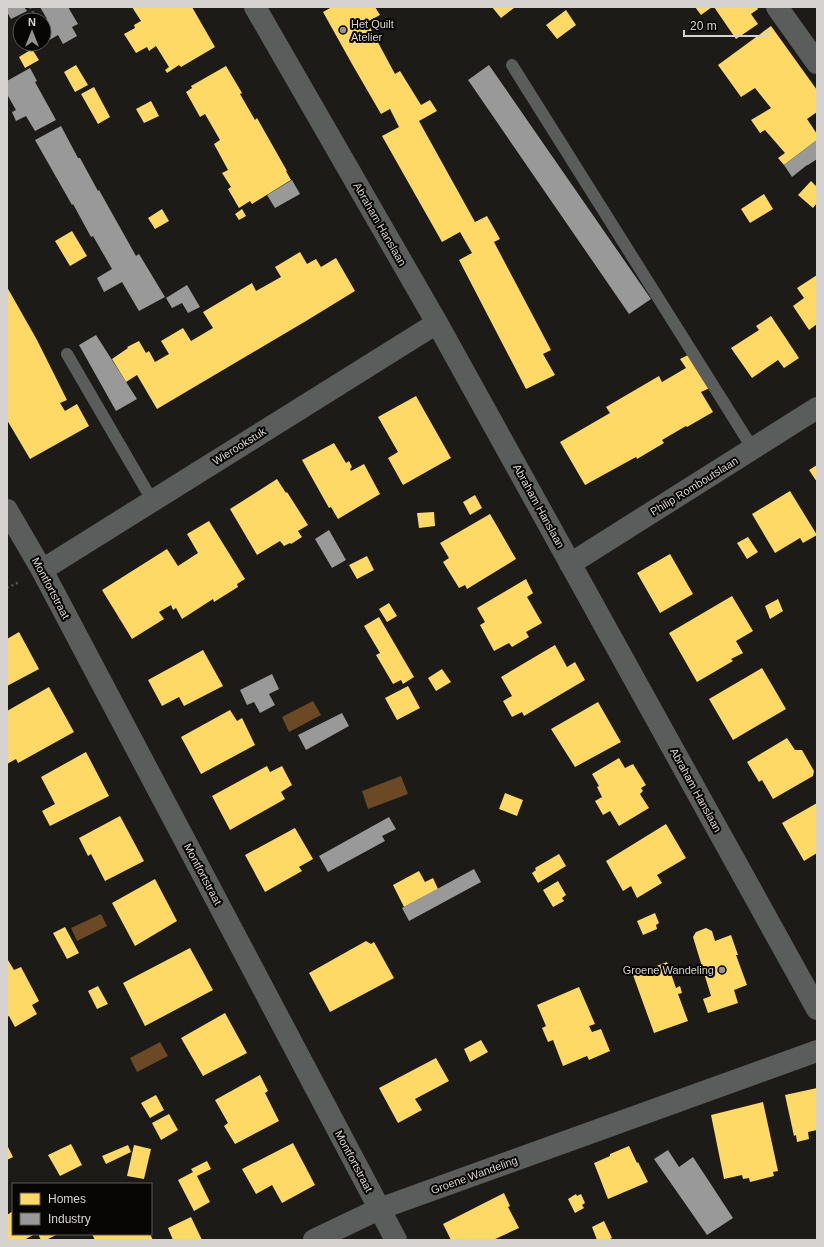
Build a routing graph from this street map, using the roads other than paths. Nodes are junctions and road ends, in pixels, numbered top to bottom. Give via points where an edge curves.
1 (255, 7) edge
2 (777, 7) edge
3 (817, 63) edge
4 (512, 65) dead end
5 (437, 323) junction
6 (68, 354) dead end
7 (817, 408) edge
8 (753, 449) junction
9 (152, 500) junction
10 (7, 510) edge
11 (570, 564) junction
12 (42, 570) junction
13 (817, 1009) edge
14 (817, 1051) edge
15 (379, 1209) junction
16 (314, 1240) edge
17 (396, 1240) edge

1 - 5 street, Abraham Hanslaan
2 - 3 street
4 - 8 lane
5 - 9 street, Wierookstuk
5 - 11 street, Abraham Hanslaan
6 - 9 lane
7 - 8 street, Philip Romboutslaan
8 - 11 street, Philip Romboutslaan
9 - 12 street, Wierookstuk
10 - 12 street, Montfortstraat
11 - 13 street, Abraham Hanslaan
12 - 15 street, Montfortstraat
14 - 15 street, Groene Wandeling
15 - 16 street, Groene Wandeling
15 - 17 street, Montfortstraat

